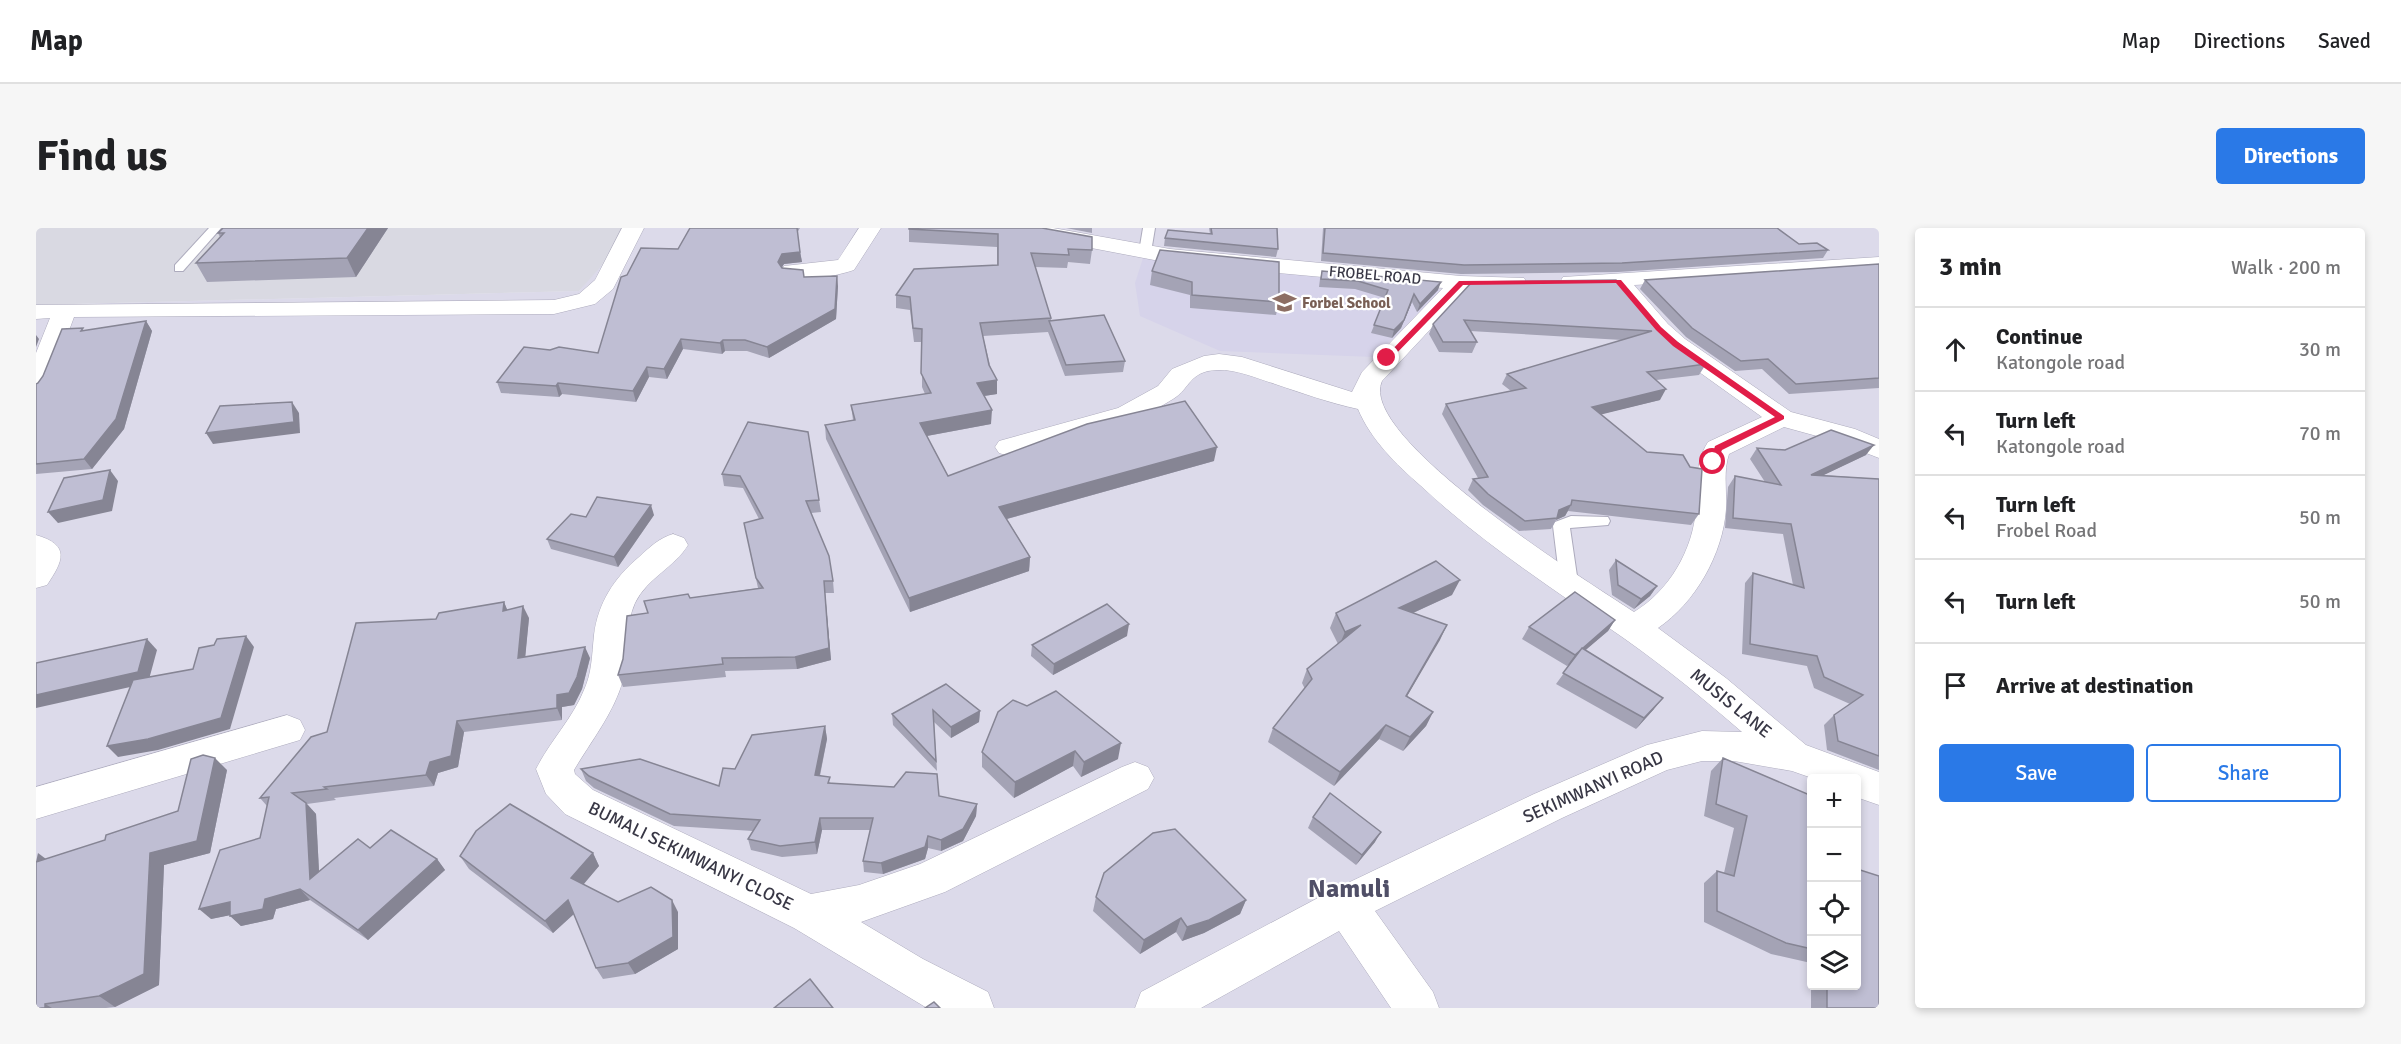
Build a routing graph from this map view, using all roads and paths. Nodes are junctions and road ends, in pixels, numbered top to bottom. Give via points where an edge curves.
1 (215, 228) edge
2 (633, 228) edge
3 (870, 228) edge
4 (1018, 228) edge
5 (1149, 228) edge
6 (1145, 252) junction
7 (1879, 264) edge
8 (179, 268) dead end
9 (792, 271) edge
10 (1618, 281) junction
11 (1461, 283) junction
12 (65, 310) junction
13 (36, 312) edge
14 (36, 386) edge
15 (1367, 403) junction
16 (1781, 418) junction
17 (1009, 447) dead end
18 (1879, 449) edge
19 (1602, 521) dead end
20 (673, 545) dead end
21 (36, 546) edge
22 (36, 577) edge
23 (1569, 583) junction
24 (1634, 627) junction
25 (287, 730) dead end
26 (1794, 756) junction
27 (1842, 774) edge
28 (1135, 778) dead end
29 (1861, 782) edge
30 (1879, 789) edge
31 (36, 803) edge
32 (1346, 905) junction
33 (809, 914) junction
34 (972, 1008) edge
35 (1157, 1008) edge
36 (1417, 1008) edge

1 - 8 lane
2 - 12 street via 605,284 587,299 554,307
3 - 9 street via 846,265
4 - 6 street, FROBEL ROAD
5 - 6 lane
6 - 11 street, FROBEL ROAD
7 - 10 street, FROBEL ROAD
10 - 11 street, FROBEL ROAD
10 - 16 street via 1676,344
11 - 15 street via 1371,377 1365,392
12 - 13 street
12 - 14 street
15 - 17 street via 1242,365 1219,362 1181,374 1167,392 1127,414
15 - 23 street, MUSIS LANE via 1402,451 1441,489
16 - 18 street via 1845,435
16 - 24 street via 1715,452 1710,519 1702,549 1668,603
19 - 23 lane via 1571,520 1561,526
20 - 33 street, BUMALI SEKIMWANYI CLOSE via 621,597 602,690 555,769 559,783 579,802
21 - 22 street via 47,555
23 - 24 street, MUSIS LANE
24 - 26 street, MUSIS LANE
25 - 31 street
26 - 27 street, SEKIMWANYI ROAD
26 - 32 street, SEKIMWANYI ROAD via 1715,744 1660,756
28 - 33 street via 931,879 859,904
29 - 30 street, SEKIMWANYI ROAD
32 - 35 street, SEKIMWANYI ROAD
32 - 36 street
33 - 34 street, BUMALI SEKIMWANYI CLOSE

